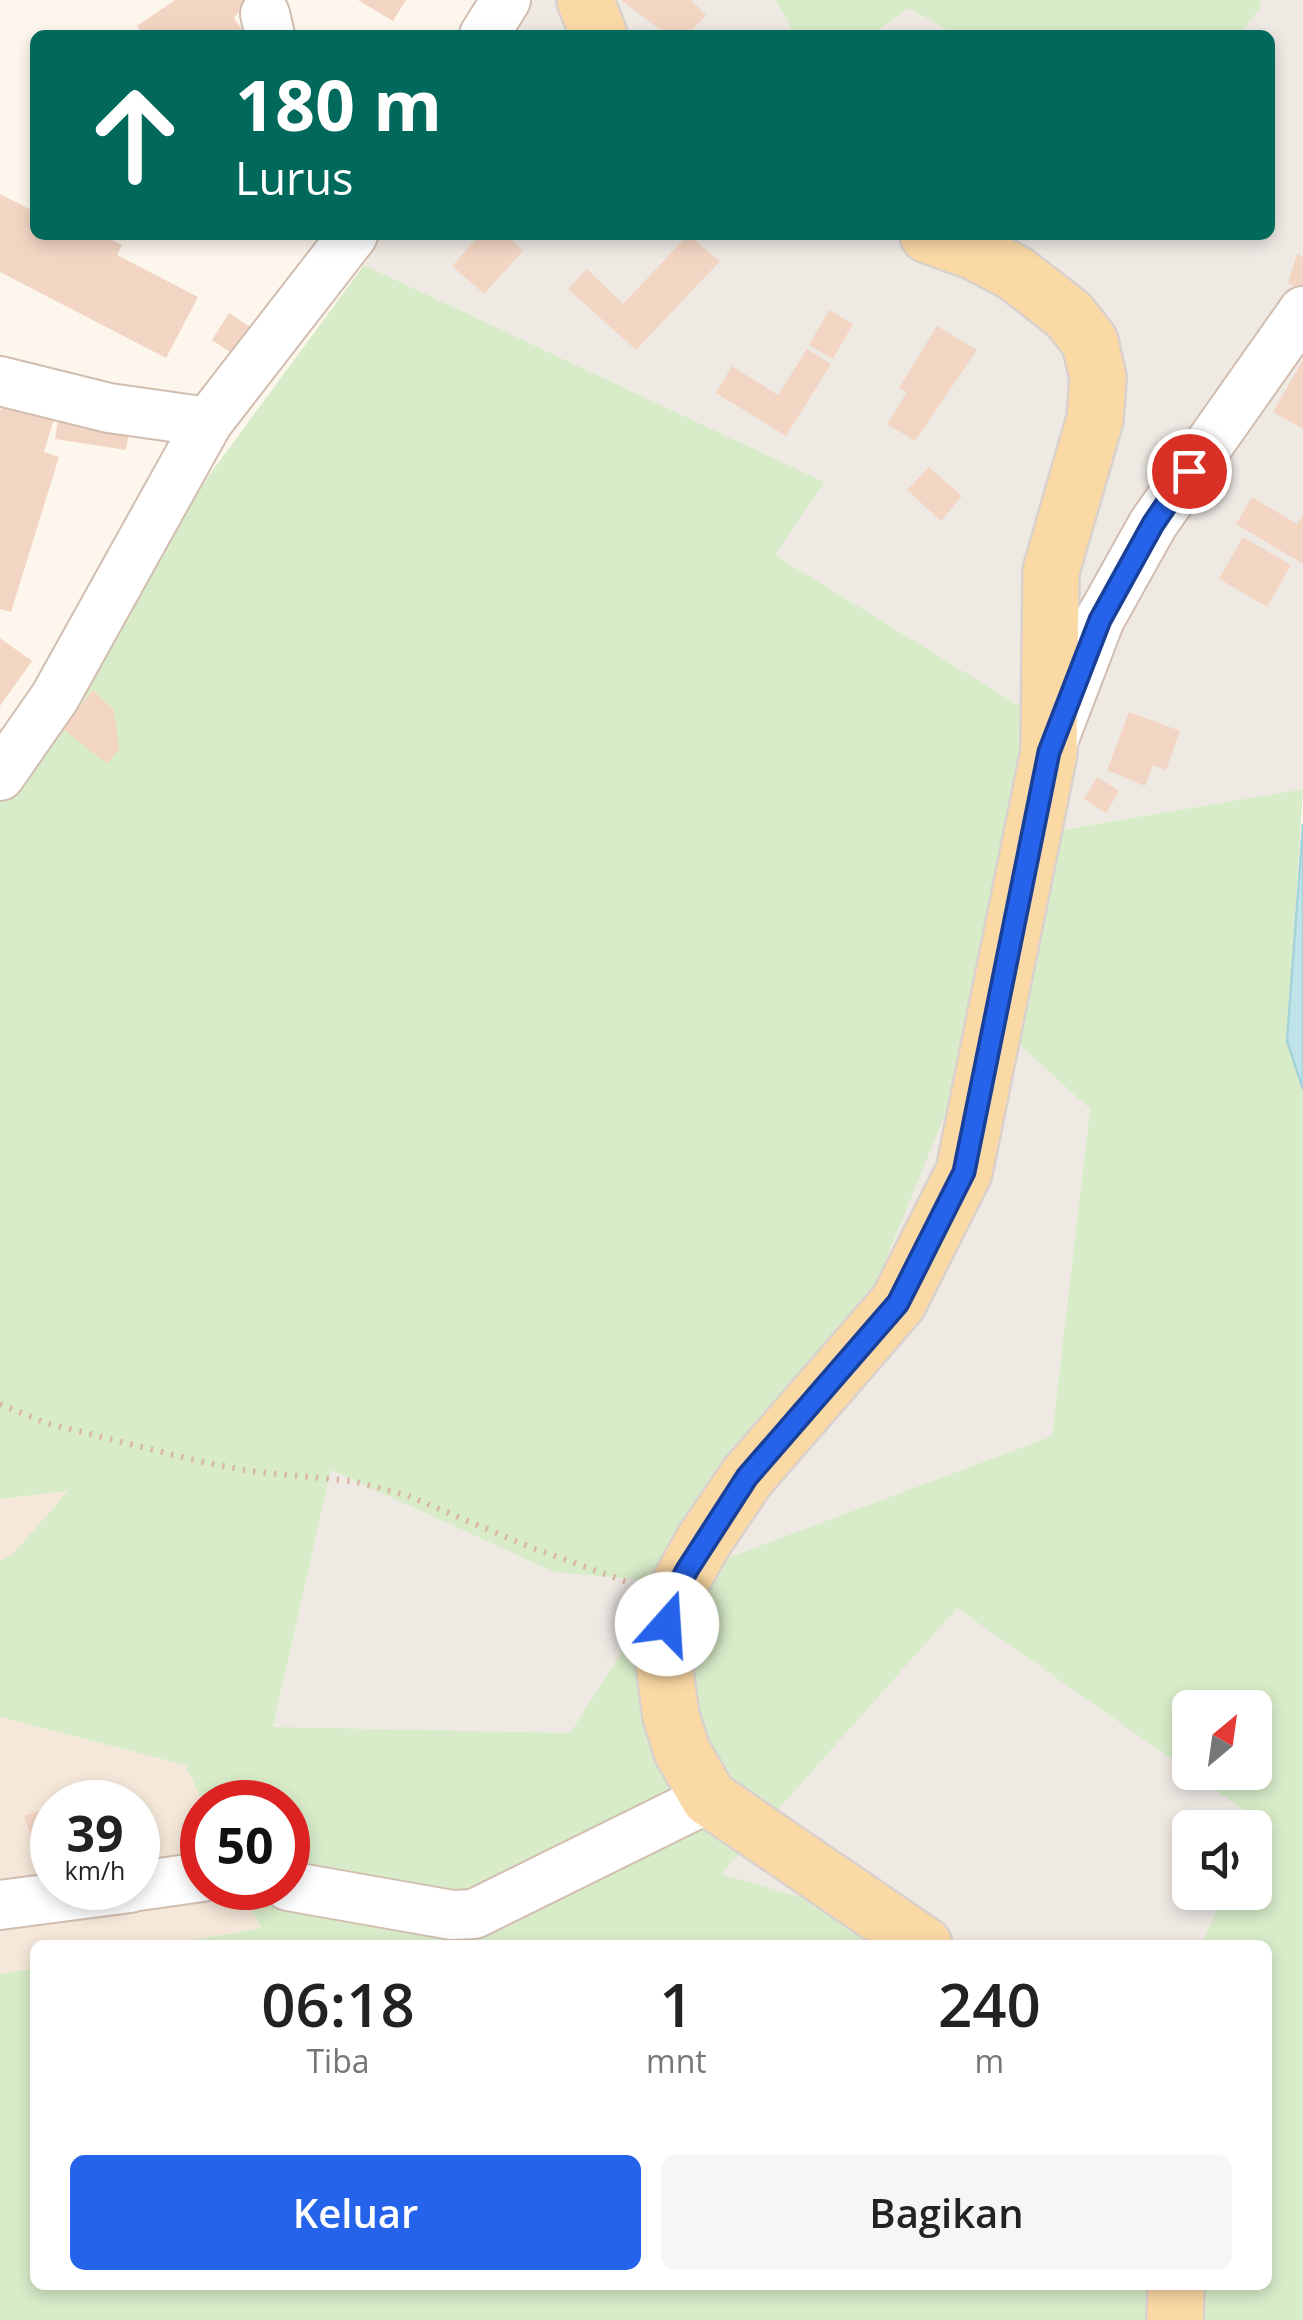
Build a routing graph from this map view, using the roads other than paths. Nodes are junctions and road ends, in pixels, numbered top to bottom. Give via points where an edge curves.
1 (506, 0) edge
2 (585, 0) edge
3 (487, 30) edge
4 (597, 30) edge
5 (349, 240) edge
6 (942, 240) edge
7 (1303, 312) edge
8 (0, 381) edge
9 (208, 422) junction
10 (1049, 752) junction
11 (0, 776) edge
12 (710, 1798) junction
13 (310, 1890) edge
14 (30, 1901) edge
15 (0, 1905) edge
16 (917, 1940) edge
17 (1176, 2290) edge
18 (1176, 2320) edge

1 - 3 street
2 - 4 main road
5 - 9 street
6 - 10 main road via 1015,273 1070,314 1090,342 1098,378 1095,420 1051,571
7 - 10 street via 1153,524 1100,620
8 - 9 street via 109,408
9 - 11 street via 55,697
10 - 12 main road via 964,1172 898,1303 747,1477 672,1598 662,1650 671,1716
12 - 13 street via 474,1914
12 - 16 main road
14 - 15 street
17 - 18 main road

